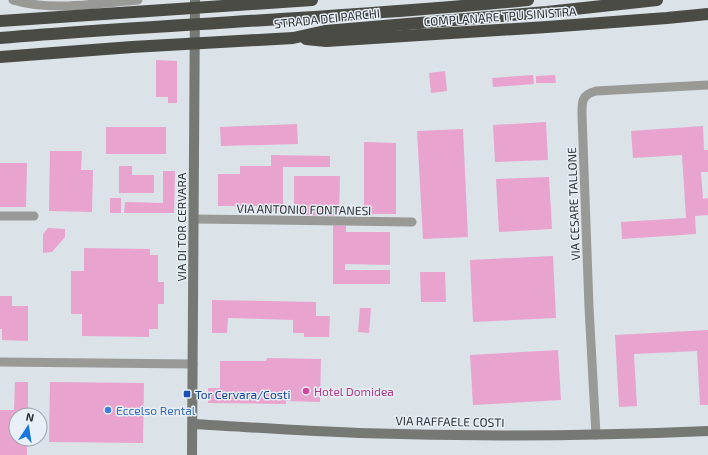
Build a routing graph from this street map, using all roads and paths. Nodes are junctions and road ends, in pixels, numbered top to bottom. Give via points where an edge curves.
1 (13, 0) edge
2 (138, 0) edge
3 (195, 0) edge
4 (312, 0) edge
5 (528, 0) edge
6 (657, 0) edge
7 (708, 14) edge
8 (667, 18) junction
9 (0, 21) edge
10 (708, 21) edge
11 (0, 38) edge
12 (293, 38) junction
13 (0, 57) edge
14 (708, 85) edge
15 (0, 216) edge
16 (34, 216) dead end
17 (194, 219) junction
18 (412, 222) dead end
19 (0, 362) edge
20 (193, 364) junction
21 (192, 424) junction
22 (708, 431) edge
23 (596, 435) junction
24 (192, 455) edge

1 - 2 street via 46,6
3 - 17 street, VIA DI TOR CERVARA
4 - 9 highway
5 - 11 highway, STRADA DEI PARCHI via 357,15
6 - 12 highway, STRADA DEI PARCHI via 325,31
7 - 8 highway, COMPLANARE TPU SINISTRA
8 - 10 highway via 693,22
8 - 12 highway, COMPLANARE TPU SINISTRA via 326,41
12 - 13 highway, STRADA DEI PARCHI
14 - 23 street, VIA CESARE TALLONE via 596,91 587,94 582,101
15 - 16 street
17 - 18 street, VIA ANTONIO FONTANESI
17 - 20 street, VIA DI TOR CERVARA
19 - 20 street
20 - 21 street, VIA DI TOR CERVARA
21 - 23 street, VIA RAFFAELE COSTI via 366,433
21 - 24 street, VIA DI TOR CERVARA
22 - 23 street, VIA RAFFAELE COSTI

